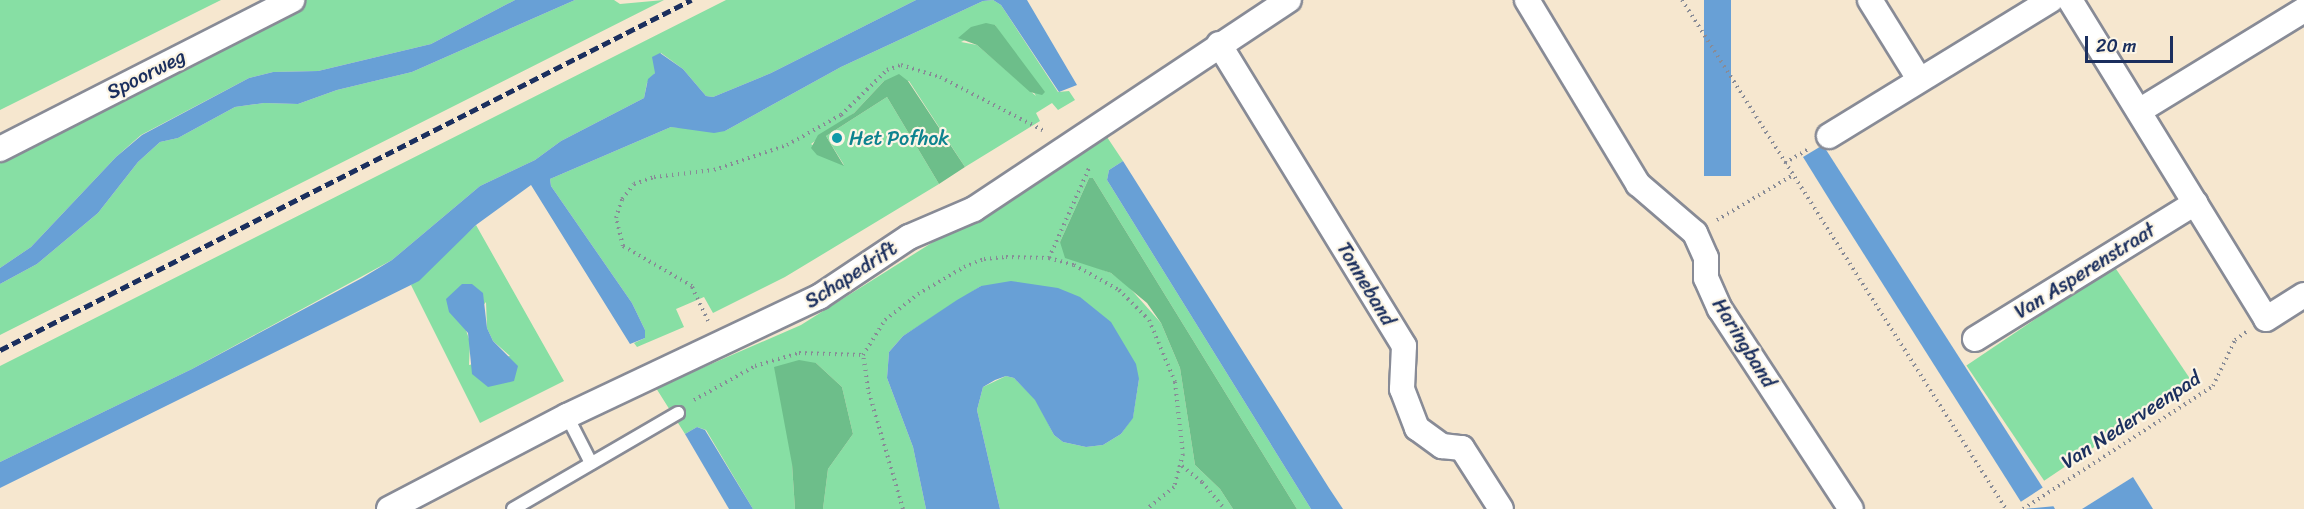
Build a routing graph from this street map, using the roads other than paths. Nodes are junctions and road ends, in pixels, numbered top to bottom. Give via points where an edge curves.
1 (292, 0) edge
2 (1289, 0) edge
3 (1527, 0) edge
4 (1870, 0) edge
5 (2051, 0) edge
6 (2070, 0) edge
7 (2304, 10) edge
8 (1219, 44) junction
9 (1919, 79) junction
10 (2139, 111) junction
11 (1829, 136) dead end
12 (0, 149) edge
13 (2195, 203) junction
14 (2304, 295) edge
15 (1975, 339) dead end
16 (678, 413) road end
17 (567, 416) junction
18 (591, 463) junction
19 (422, 502) edge
20 (389, 509) edge
21 (513, 509) edge
22 (1501, 509) edge
23 (1851, 509) edge

1 - 12 street, Spoorweg
2 - 8 street, Schapedrift
3 - 23 street, Haringband via 1638,184 1695,233 1706,258 1706,278 1719,309
4 - 9 street
5 - 9 street
6 - 10 street
7 - 10 street
8 - 17 street, Schapedrift via 974,209 909,237 819,297
8 - 22 street, Tonneband via 1404,346 1402,390 1417,429 1442,447 1462,448
9 - 11 street
10 - 13 street
13 - 14 street via 2266,319
13 - 15 street, Van Asperenstraat
16 - 18 lane
17 - 18 lane
17 - 19 street, Schapedrift
18 - 21 lane
19 - 20 street, Schapedrift

